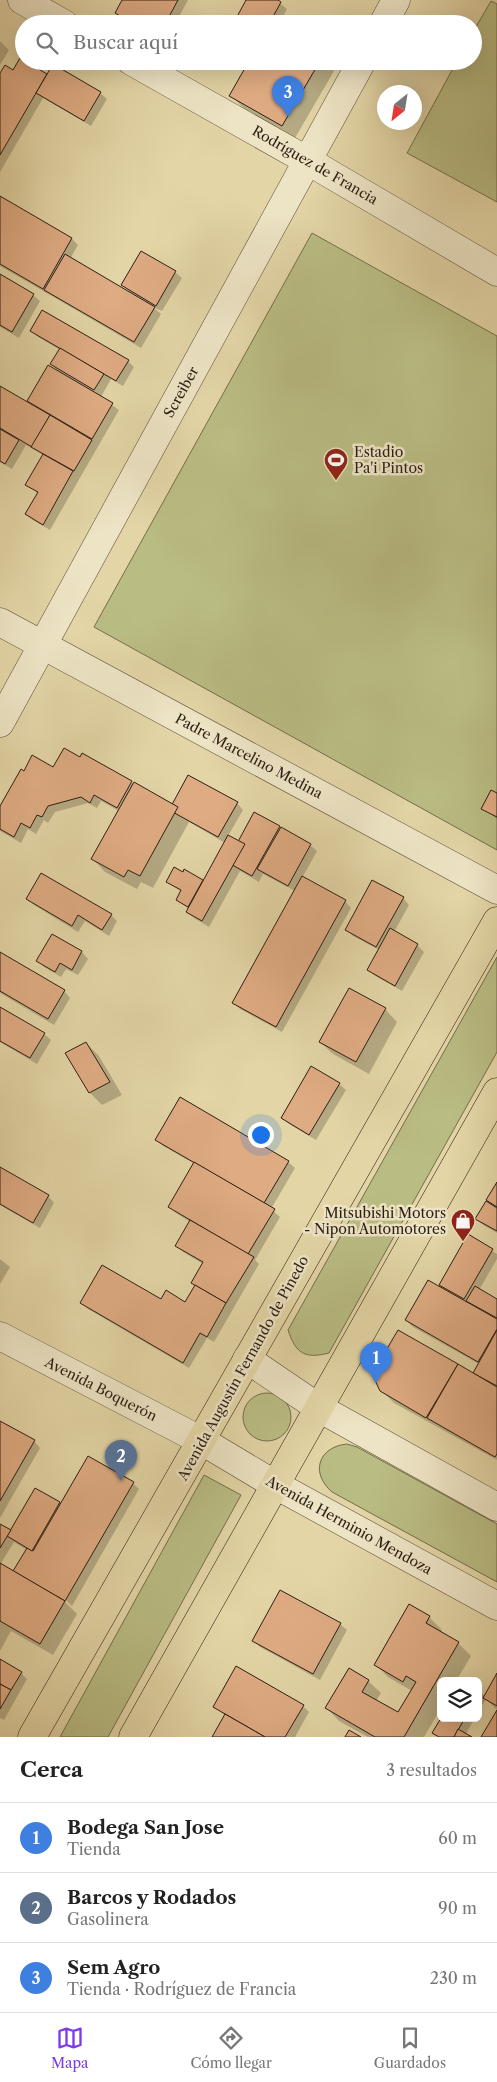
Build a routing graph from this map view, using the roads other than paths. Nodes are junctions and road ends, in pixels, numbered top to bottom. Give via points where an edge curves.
1 (22, 0) edge
2 (396, 0) edge
3 (48, 15) edge
4 (388, 15) edge
5 (147, 70) edge
6 (357, 70) edge
7 (308, 161) junction
8 (497, 272) edge
9 (0, 622) edge
10 (43, 645) junction
11 (0, 723) edge
12 (497, 890) edge
13 (497, 921) edge
14 (497, 1092) edge
15 (0, 1336) edge
16 (247, 1359) junction
17 (320, 1408) junction
18 (202, 1441) junction
19 (274, 1484) junction
20 (497, 1507) edge
21 (497, 1606) edge
22 (32, 1737) edge
23 (134, 1737) edge

1 - 3 street
2 - 4 street
5 - 7 street, Rodríguez de Francia
6 - 7 street, Screiber
7 - 8 street, Rodríguez de Francia
7 - 10 street, Screiber
9 - 10 street, Padre Marcelino Medina
10 - 11 street, Screiber
10 - 12 street, Padre Marcelino Medina
13 - 16 highway, Avenida Augustín Fernando de Pinedo
14 - 17 highway
15 - 18 street, Avenida Boquerón
16 - 17 street
16 - 18 highway, Avenida Augustín Fernando de Pinedo
17 - 19 highway
17 - 20 street
18 - 19 street, Avenida Herminio Mendoza
18 - 22 highway, Avenida Augustín Fernando de Pinedo
19 - 21 street, Avenida Herminio Mendoza
19 - 23 highway

